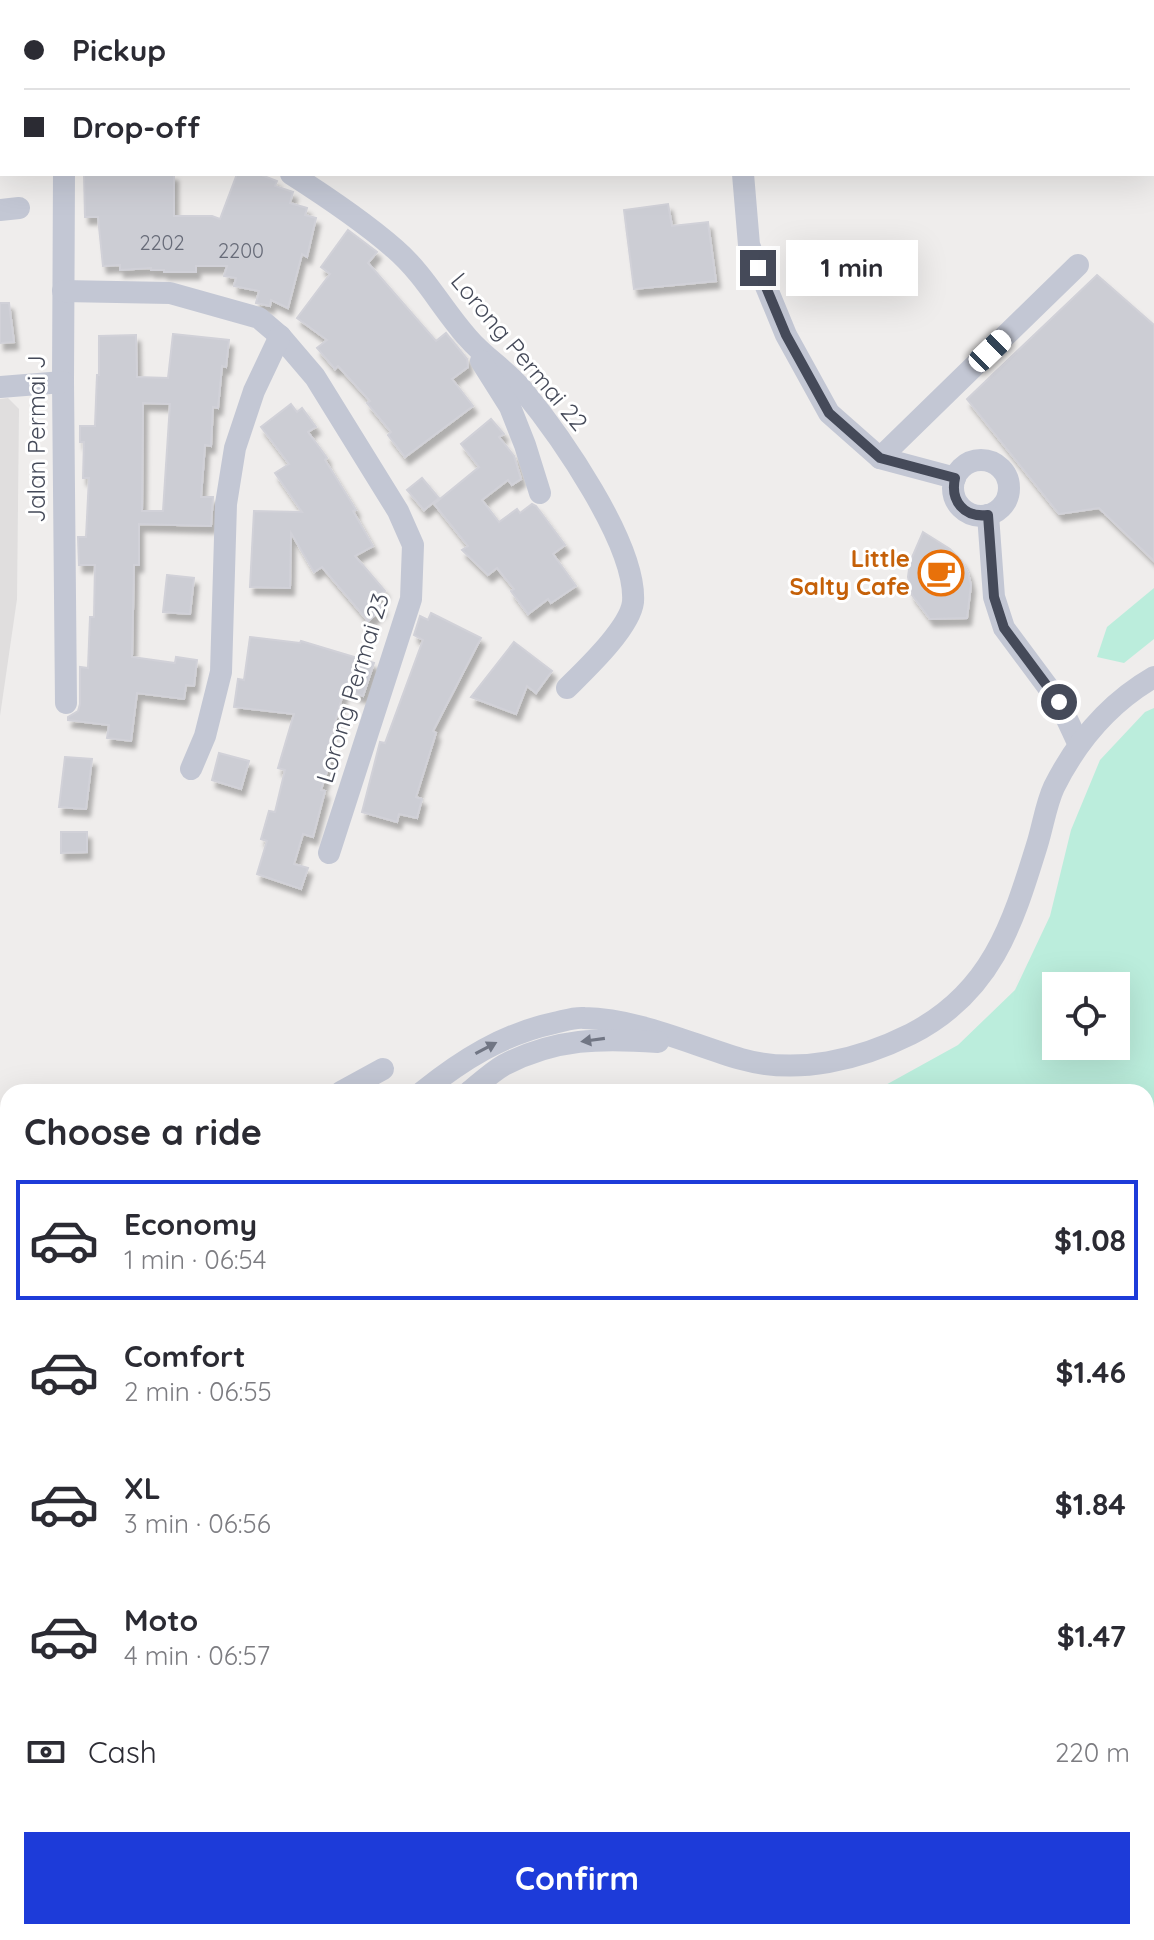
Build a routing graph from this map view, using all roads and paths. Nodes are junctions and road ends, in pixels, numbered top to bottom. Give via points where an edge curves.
1 (64, 176) edge
2 (294, 176) edge
3 (743, 176) edge
4 (1078, 265) dead end
5 (63, 291) junction
6 (280, 336) junction
7 (469, 339) junction
8 (63, 382) junction
9 (0, 387) edge
10 (880, 458) junction
11 (955, 478) junction
12 (540, 493) dead end
13 (988, 515) junction
14 (1154, 677) edge
15 (567, 688) dead end
16 (66, 703) dead end
17 (1079, 745) junction
18 (191, 769) dead end
19 (329, 853) dead end
20 (699, 1045) junction
21 (383, 1069) dead end
22 (356, 1084) edge
23 (432, 1084) edge
24 (479, 1084) edge

1 - 5 street, Jalan Permai J
2 - 7 street, Lorong Permai 22 via 397,250 426,279
3 - 10 street via 749,245 786,335 829,413
4 - 10 street
5 - 6 street, Lorong Permai 23 via 170,293 259,318
5 - 8 street, Jalan Permai J
6 - 18 street via 235,448 226,504 221,672
6 - 19 street, Lorong Permai 23 via 315,377 398,511 413,545 411,599
7 - 12 street via 510,407
7 - 15 street, Lorong Permai 22 via 520,386 583,471 631,581 633,604 619,629
8 - 9 street
8 - 16 street, Jalan Permai J
10 - 11 street
11 - 13 street via 954,495 963,510
11 - 13 street via 976,460 1002,469 1008,496
13 - 17 street via 994,597 1004,628 1059,702
14 - 17 street via 1103,714
17 - 20 street via 1053,790 993,961 947,1011 878,1048 824,1064 745,1060
23 -> 20 street via 493,1043 582,1017
20 -> 24 street via 604,1038 549,1047 502,1066
21 - 22 street

